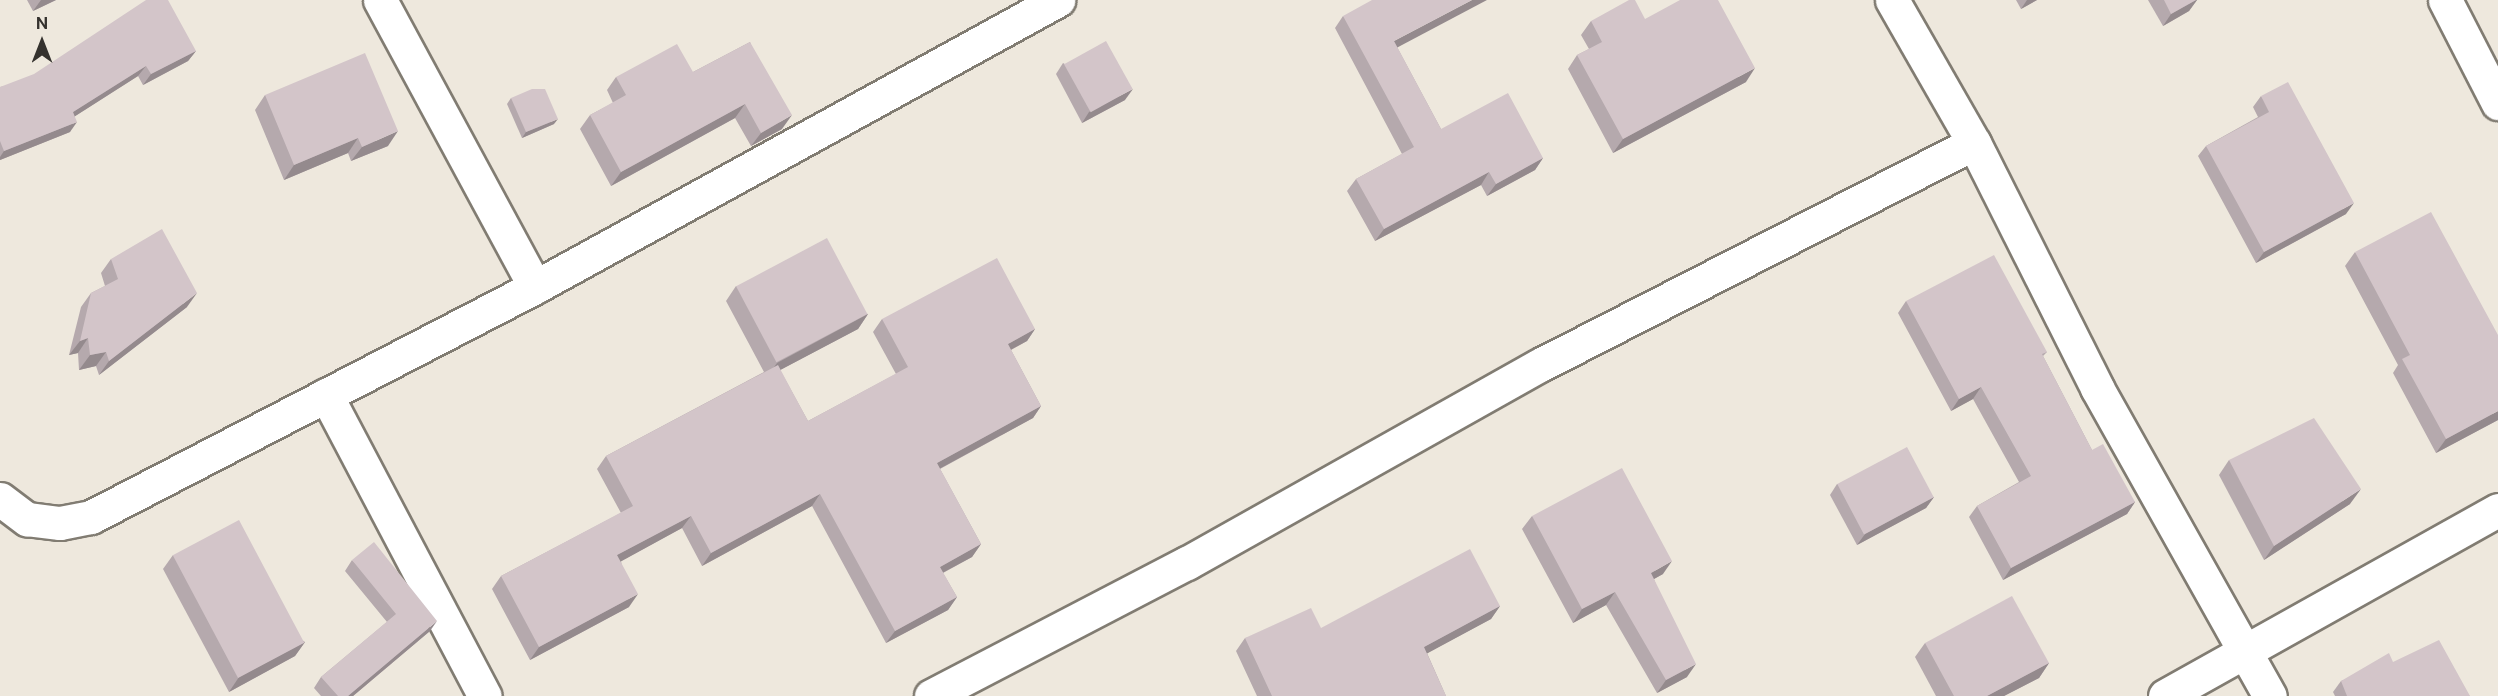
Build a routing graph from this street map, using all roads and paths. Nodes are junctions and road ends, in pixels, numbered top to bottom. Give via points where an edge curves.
1 (380, 0) edge
2 (1058, 0) edge
3 (1893, 0) edge
4 (2445, 0) edge
5 (1012, 11) edge
6 (2498, 103) edge
7 (1974, 143) junction
8 (535, 287) junction
9 (326, 395) junction
10 (0, 499) edge
11 (2498, 510) edge
12 (2246, 652) junction
13 (484, 696) edge
14 (931, 696) edge
15 (2165, 696) edge
16 (2270, 696) edge

1 - 8 street
2 - 5 street
3 - 7 street
4 - 6 street
5 - 8 street
7 - 12 street via 2097,388
7 - 14 street via 1540,364 1187,563
8 - 9 street
9 - 10 street via 92,517 60,524 27,519
9 - 13 street
11 - 12 street
12 - 15 street
12 - 16 street

